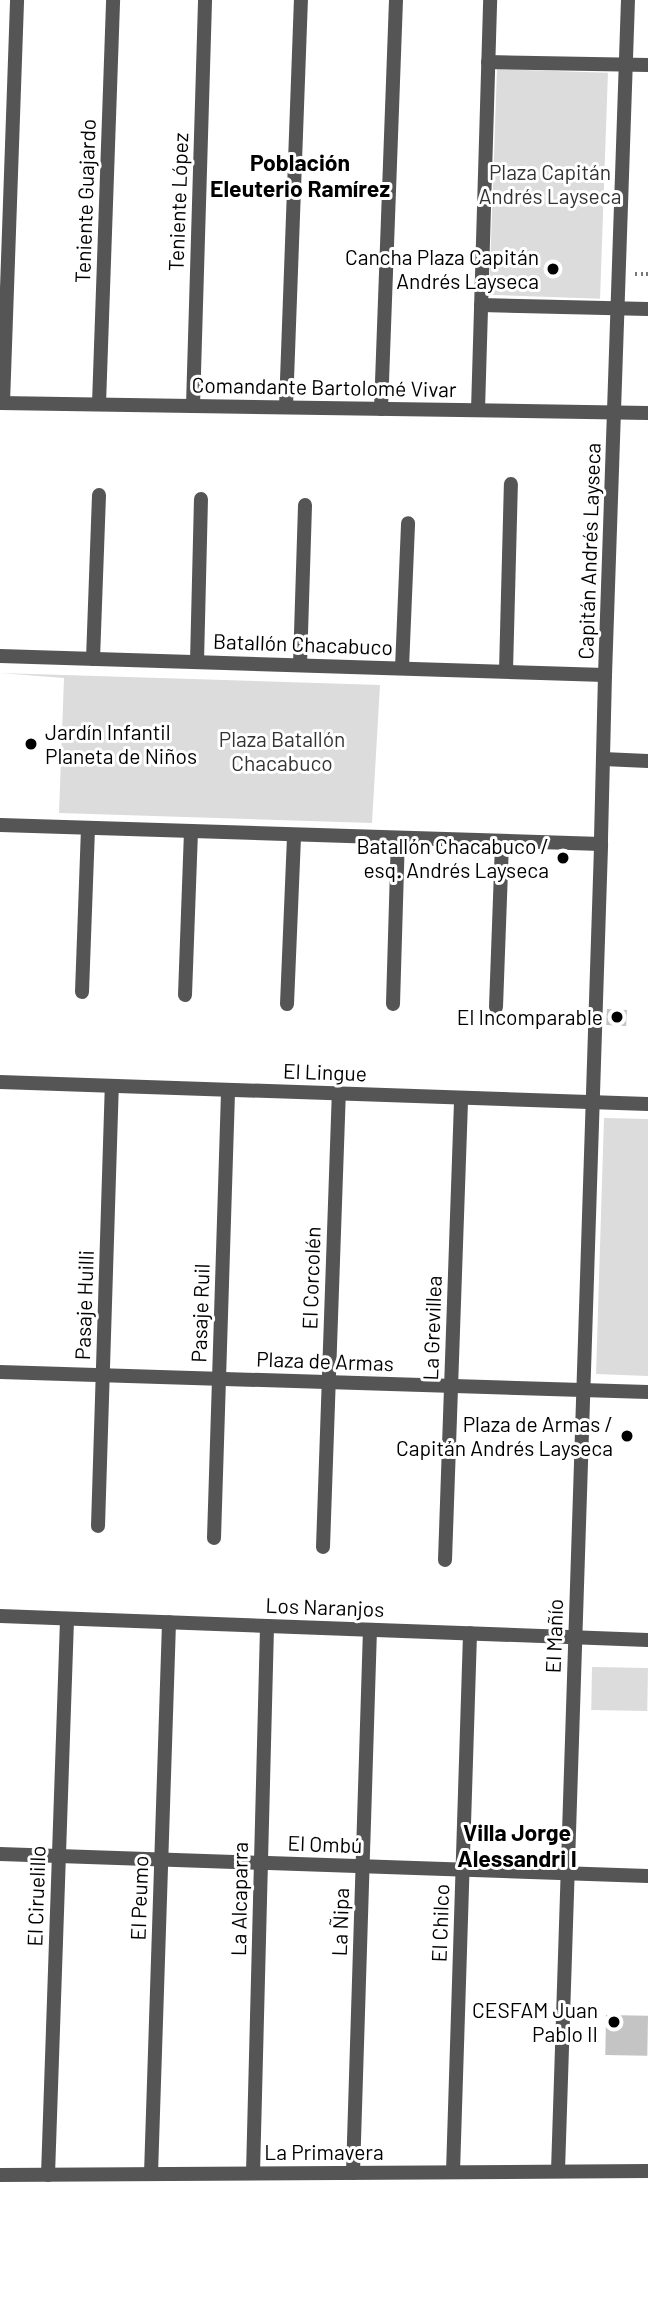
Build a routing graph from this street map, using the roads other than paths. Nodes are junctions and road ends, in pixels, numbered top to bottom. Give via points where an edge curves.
1 (17, 0) edge
2 (113, 0) edge
3 (205, 0) edge
4 (301, 0) edge
5 (396, 0) edge
6 (490, 0) edge
7 (628, 0) edge
8 (488, 62) junction
9 (626, 64) junction
10 (648, 65) edge
11 (481, 305) junction
12 (618, 308) junction
13 (648, 309) edge
14 (1, 403) edge
15 (99, 404) junction
16 (193, 406) junction
17 (286, 407) junction
18 (381, 409) junction
19 (478, 410) junction
20 (614, 412) junction
21 (648, 413) edge
22 (511, 484) dead end
23 (99, 495) dead end
24 (201, 499) dead end
25 (305, 505) dead end
26 (408, 523) dead end
27 (0, 656) edge
28 (93, 659) junction
29 (197, 662) junction
30 (300, 665) junction
31 (402, 668) junction
32 (506, 671) junction
33 (606, 675) junction
34 (603, 760) junction
35 (648, 761) edge
36 (0, 825) edge
37 (88, 828) junction
38 (191, 831) junction
39 (294, 835) junction
40 (398, 838) junction
41 (502, 841) junction
42 (601, 844) junction
43 (82, 992) dead end
44 (185, 995) dead end
45 (287, 1004) dead end
46 (393, 1004) dead end
47 (496, 1007) dead end
48 (0, 1082) edge
49 (112, 1086) junction
50 (228, 1090) junction
51 (339, 1094) junction
52 (461, 1098) junction
53 (593, 1102) junction
54 (648, 1104) edge
55 (0, 1372) edge
56 (103, 1376) junction
57 (219, 1379) junction
58 (328, 1382) junction
59 (451, 1386) junction
60 (583, 1390) junction
61 (648, 1392) edge
62 (98, 1526) dead end
63 (214, 1538) dead end
64 (323, 1547) dead end
65 (445, 1560) dead end
66 (0, 1616) edge
67 (67, 1619) junction
68 (169, 1622) junction
69 (267, 1626) junction
70 (370, 1630) junction
71 (470, 1633) junction
72 (576, 1637) junction
73 (648, 1640) edge
74 (0, 1854) edge
75 (59, 1856) junction
76 (161, 1859) junction
77 (261, 1863) junction
78 (363, 1866) junction
79 (463, 1869) junction
80 (568, 1873) junction
81 (648, 1875) edge
82 (558, 2171) junction
83 (648, 2171) edge
84 (453, 2172) junction
85 (354, 2173) junction
86 (151, 2174) junction
87 (253, 2174) junction
88 (0, 2175) edge
89 (48, 2175) junction

1 - 14 street
2 - 15 street, Teniente Guajardo
3 - 16 street, Teniente López
4 - 17 street
5 - 18 street
6 - 8 street
7 - 9 street, Capitán Andrés Layseca
8 - 9 street
8 - 11 street
9 - 10 street
9 - 12 street, Capitán Andrés Layseca
11 - 12 street
11 - 19 street
12 - 13 street
12 - 20 street, Capitán Andrés Layseca
14 - 15 street, Comandante Bartolomé Vivar
15 - 16 street, Comandante Bartolomé Vivar
16 - 17 street, Comandante Bartolomé Vivar
17 - 18 street, Comandante Bartolomé Vivar
18 - 19 street, Comandante Bartolomé Vivar
19 - 20 street, Comandante Bartolomé Vivar
20 - 21 street, Comandante Bartolomé Vivar
20 - 33 street, Capitán Andrés Layseca
22 - 32 street
23 - 28 street
24 - 29 street
25 - 30 street
26 - 31 street
27 - 28 street, Batallón Chacabuco
28 - 29 street, Batallón Chacabuco
29 - 30 street, Batallón Chacabuco
30 - 31 street, Batallón Chacabuco
31 - 32 street, Batallón Chacabuco
32 - 33 street, Batallón Chacabuco
33 - 34 street, Capitán Andrés Layseca
34 - 35 street
34 - 42 street, Capitán Andrés Layseca
36 - 37 street
37 - 38 street
37 - 43 street
38 - 39 street
38 - 44 street
39 - 40 street
39 - 45 street
40 - 41 street
40 - 46 street
41 - 42 street
41 - 47 street
42 - 53 street, Capitán Andrés Layseca
48 - 49 street, El Lingue
49 - 50 street, El Lingue
49 - 56 street, Pasaje Huilli
50 - 51 street, El Lingue
50 - 57 street, Pasaje Ruil
51 - 52 street, El Lingue
51 - 58 street, El Corcolén
52 - 53 street, El Lingue
52 - 59 street, La Grevillea
53 - 54 street, El Lingue
53 - 60 street, El Mañío
55 - 56 street, Plaza de Armas
56 - 57 street, Plaza de Armas
56 - 62 street, Pasaje Huilli
57 - 58 street, Plaza de Armas
57 - 63 street, Pasaje Ruil
58 - 59 street, Plaza de Armas
58 - 64 street, El Corcolén
59 - 60 street, Plaza de Armas
59 - 65 street, La Grevillea
60 - 61 street, Plaza de Armas
60 - 72 street, El Mañío
66 - 67 street, Los Naranjos
67 - 68 street, Los Naranjos
67 - 75 street, El Ciruelillo
68 - 69 street, Los Naranjos
68 - 76 street, El Peumo
69 - 70 street, Los Naranjos
69 - 77 street, La Alcaparra
70 - 71 street, Los Naranjos
70 - 78 street, La Ñipa
71 - 72 street, Los Naranjos
71 - 79 street, El Chilco
72 - 73 street, Los Naranjos
72 - 80 street, El Mañío
74 - 75 street, El Ombú
75 - 76 street, El Ombú
75 - 89 street, El Ciruelillo
76 - 77 street, El Ombú
76 - 86 street, El Peumo
77 - 78 street, El Ombú
77 - 87 street, La Alcaparra
78 - 79 street, El Ombú
78 - 85 street, La Ñipa
79 - 80 street, El Ombú
79 - 84 street, El Chilco
80 - 81 street, El Ombú
80 - 82 street, El Mañío
82 - 83 street, La Primavera
82 - 84 street, La Primavera
84 - 85 street, La Primavera
85 - 87 street, La Primavera
86 - 87 street, La Primavera
86 - 89 street, La Primavera
88 - 89 street, La Primavera

